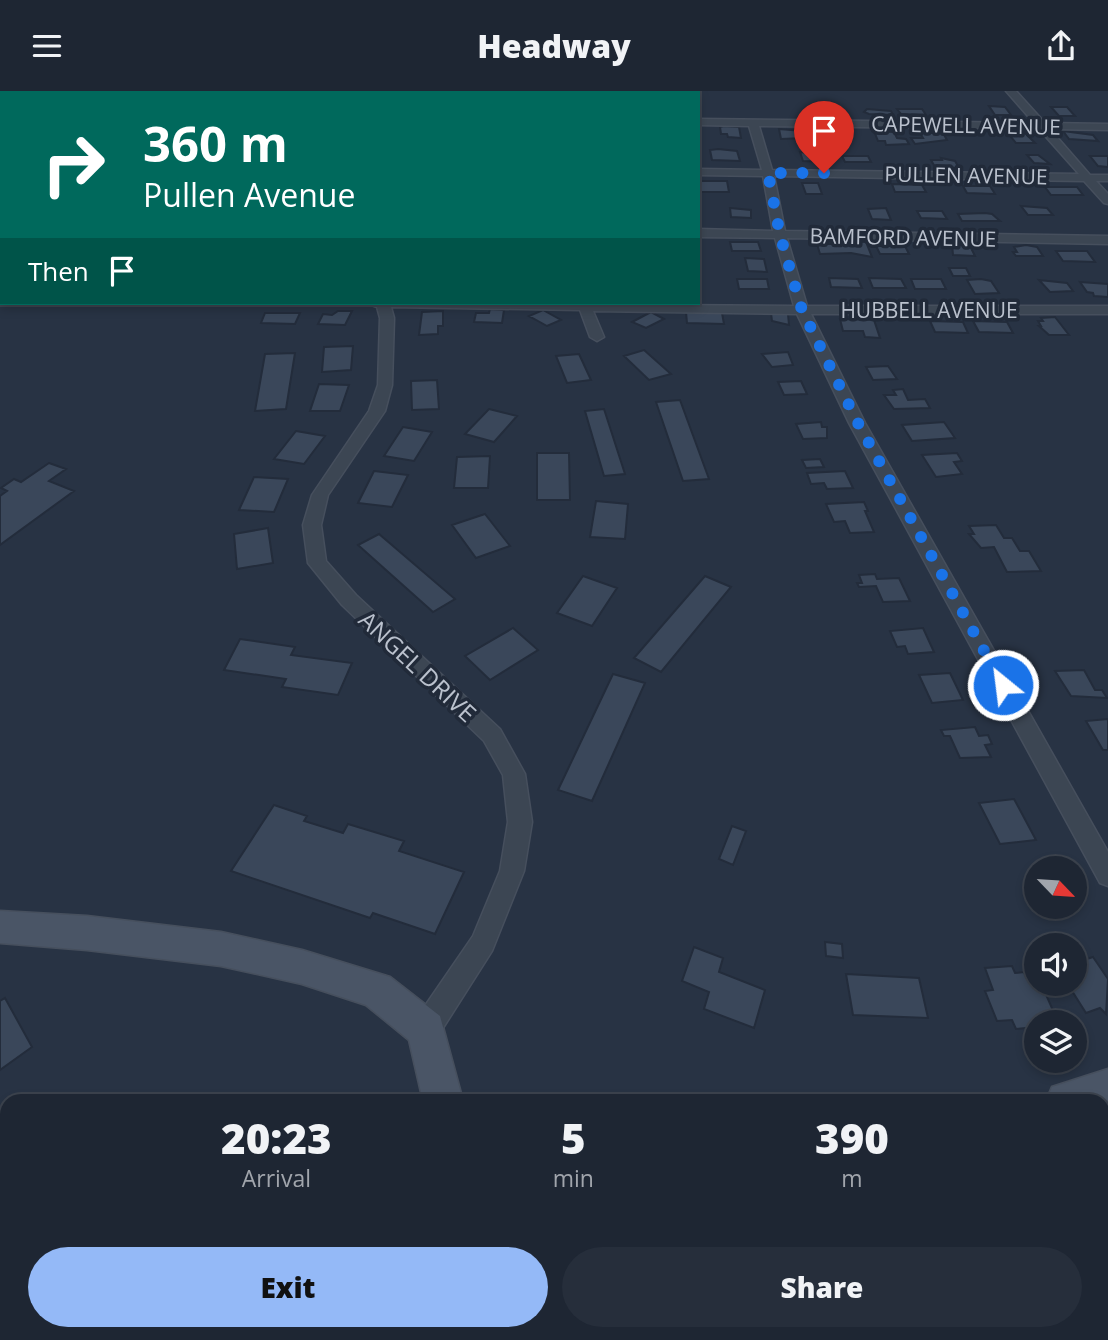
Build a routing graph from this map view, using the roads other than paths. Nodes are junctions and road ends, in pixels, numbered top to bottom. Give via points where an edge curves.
1 (1011, 91) edge
2 (700, 122) edge
3 (753, 122) junction
4 (1043, 126) junction
5 (1108, 127) edge
6 (700, 172) edge
7 (768, 173) junction
8 (1090, 178) junction
9 (1108, 178) edge
10 (1108, 201) edge
11 (700, 233) edge
12 (780, 235) junction
13 (1108, 240) edge
14 (384, 305) edge
15 (584, 305) joint
16 (802, 310) junction
17 (1108, 310) edge
18 (597, 337) dead end
19 (1108, 875) edge
20 (0, 927) edge
21 (426, 1030) junction
22 (441, 1094) edge

1 - 4 street
2 - 3 street, CAPEWELL AVENUE
3 - 4 street, CAPEWELL AVENUE
3 - 7 street
4 - 5 street, CAPEWELL AVENUE
4 - 8 street
6 - 7 street, PULLEN AVENUE
7 - 8 street, PULLEN AVENUE
7 - 12 street
8 - 9 street, PULLEN AVENUE
8 - 10 street
11 - 12 street, BAMFORD AVENUE
12 - 13 street, BAMFORD AVENUE
12 - 16 street
14 - 21 street, ANGEL DRIVE via 385,385 377,411 320,495 312,525 317,563 349,600 492,735 513,774 520,822 512,871 483,943
15 - 16 street, HUBBELL AVENUE
15 - 18 street
16 - 17 street, HUBBELL AVENUE
16 - 19 street via 858,423
20 - 21 street via 221,949 302,967 376,990
21 - 22 street

